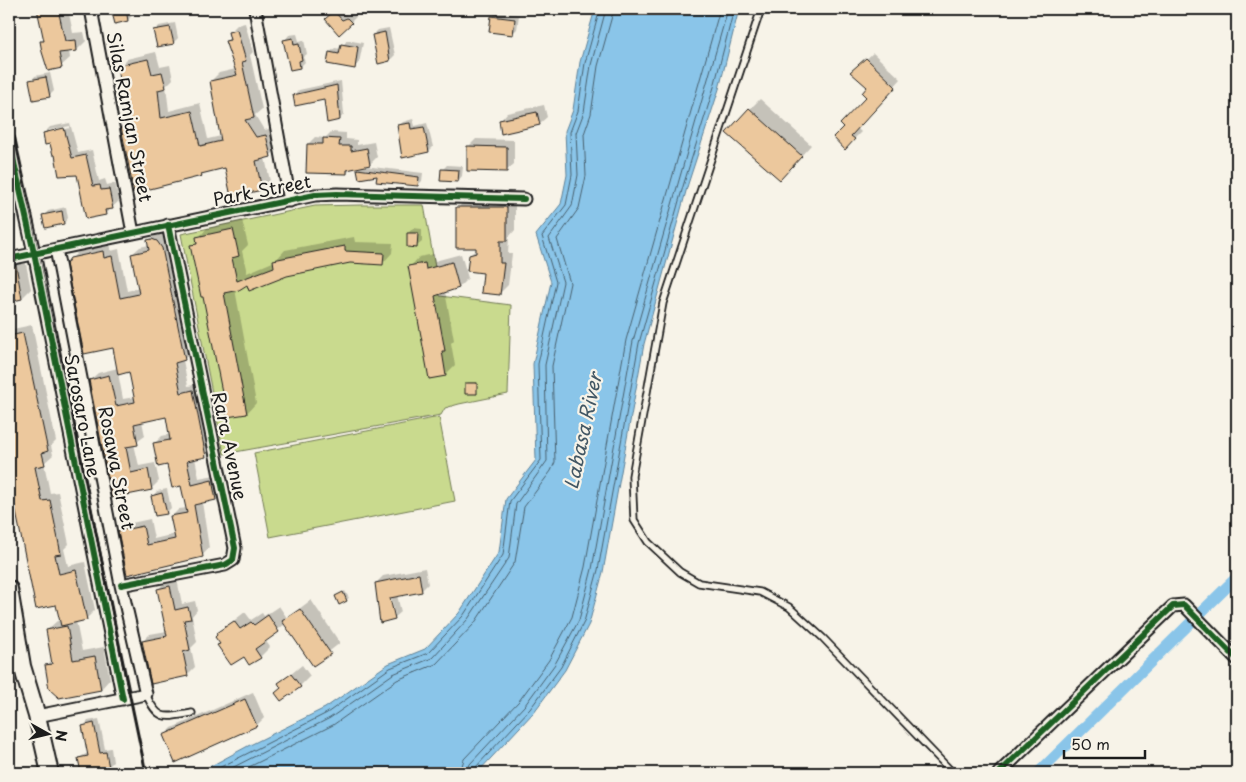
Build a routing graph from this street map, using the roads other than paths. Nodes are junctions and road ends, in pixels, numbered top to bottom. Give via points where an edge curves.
1 (91, 9) edge
2 (255, 9) edge
3 (761, 9) edge
4 (9, 140) edge
5 (524, 199) dead end
6 (290, 201) junction
7 (168, 225) junction
8 (133, 233) junction
9 (56, 249) junction
10 (34, 253) junction
11 (9, 258) edge
12 (121, 585) junction
13 (9, 589) edge
14 (1237, 659) edge
15 (16, 667) edge
16 (146, 694) junction
17 (123, 699) junction
18 (192, 713) dead end
19 (37, 716) junction
20 (50, 773) edge
21 (953, 773) edge
22 (999, 773) edge

1 - 8 street, Silas Ramjan Street
2 - 6 street
3 - 21 lane via 663,303 632,476 634,520 648,542 680,572 699,583 760,592 789,608 823,638
4 - 10 street, Sarosaro Lane
5 - 6 street, Park Street via 337,194
6 - 7 street, Park Street
7 - 8 street, Park Street
7 - 12 street, Rara Avenue via 234,554 233,560 225,565
8 - 9 street, Park Street
9 - 10 street, Park Street
9 - 12 street, Rosawa Street
10 - 11 street, Park Street
10 - 17 street, Sarosaro Lane
12 - 16 street, Rosawa Street
13 - 15 main road
14 - 22 street via 1184,605 1173,606
15 - 19 main road
16 - 17 street
16 - 18 lane via 154,711 162,716
17 - 19 street
19 - 20 main road

